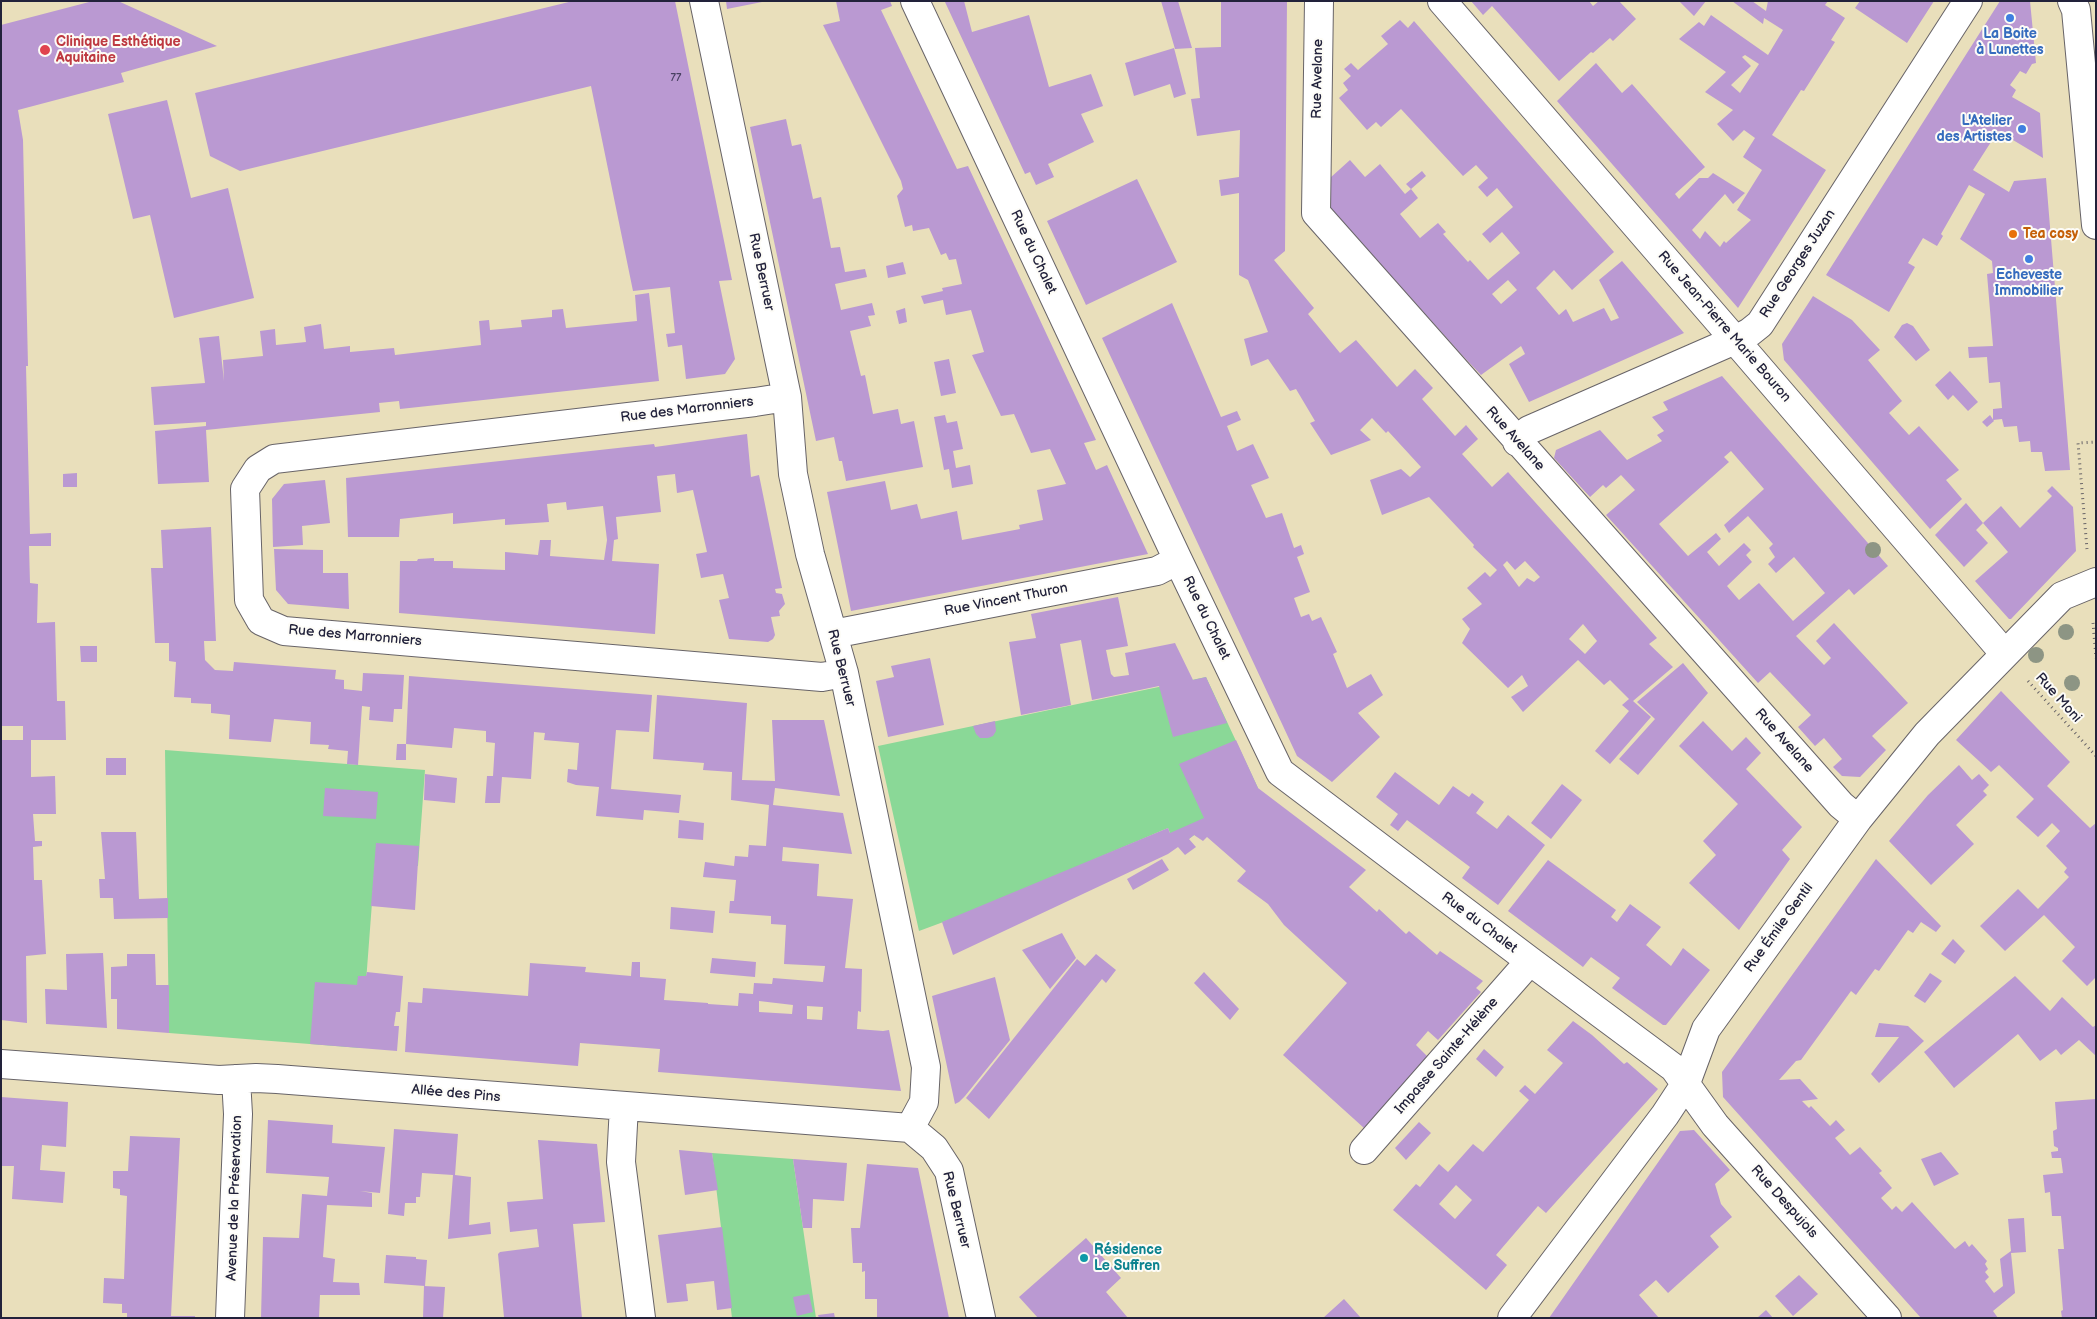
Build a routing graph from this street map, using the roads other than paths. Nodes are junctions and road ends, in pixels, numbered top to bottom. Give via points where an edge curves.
1 (704, 1) edge
2 (915, 1) edge
3 (1319, 1) edge
4 (1442, 1) edge
5 (1968, 1) edge
6 (2075, 4) edge
7 (2096, 225) edge
8 (1735, 340) junction
9 (787, 397) junction
10 (1517, 442) junction
11 (1178, 560) junction
12 (2093, 583) edge
13 (833, 634) junction
14 (2005, 654) junction
15 (844, 674) junction
16 (1858, 819) junction
17 (1530, 962) junction
18 (1, 1064) edge
19 (236, 1079) junction
20 (1686, 1083) junction
21 (624, 1106) junction
22 (910, 1128) junction
23 (1364, 1150) dead end
24 (230, 1318) edge
25 (641, 1318) edge
26 (981, 1318) edge
27 (1512, 1318) edge
28 (1887, 1318) edge

1 - 9 street, Rue Berruer
2 - 11 street, Rue du Chalet
3 - 10 street, Rue Avelane via 1316,213
4 - 8 street, Rue Jean-Pierre Marie Bouron
5 - 8 street, Rue Georges Juzan via 1760,324
6 - 7 street
8 - 10 street, Rue Georges Juzan via 1529,430
8 - 14 street, Rue Jean-Pierre Marie Bouron
9 - 13 street, Rue Berruer via 793,474 810,554
9 - 15 street, Rue des Marronniers via 274,459 258,469 245,489 249,600 261,621 284,631 822,678
10 - 16 street, Rue Avelane via 1841,805
11 - 13 street, Rue Vincent Thuron via 1157,571
11 - 17 street, Rue du Chalet via 1280,772
12 - 14 street, Rue Émile Gentil via 2062,596
13 - 15 street, Rue Berruer
14 - 16 street, Rue Émile Gentil via 1928,734
15 - 22 street, Rue Berruer via 926,1067 924,1102
16 - 20 street, Rue Émile Gentil via 1706,1029
17 - 20 street, Rue du Chalet via 1674,1068
17 - 23 street, Impasse Sainte-Hélène
18 - 19 street, Allée des Pins
19 - 21 street, Allée des Pins via 263,1078
19 - 24 street, Avenue de la Préservation via 238,1114
20 - 27 street, Rue Émile Gentil
20 - 28 street, Rue Despujols via 1715,1125
21 - 22 street, Allée des Pins
21 - 25 street via 621,1162
22 - 26 street, Rue Berruer via 934,1148 949,1171

